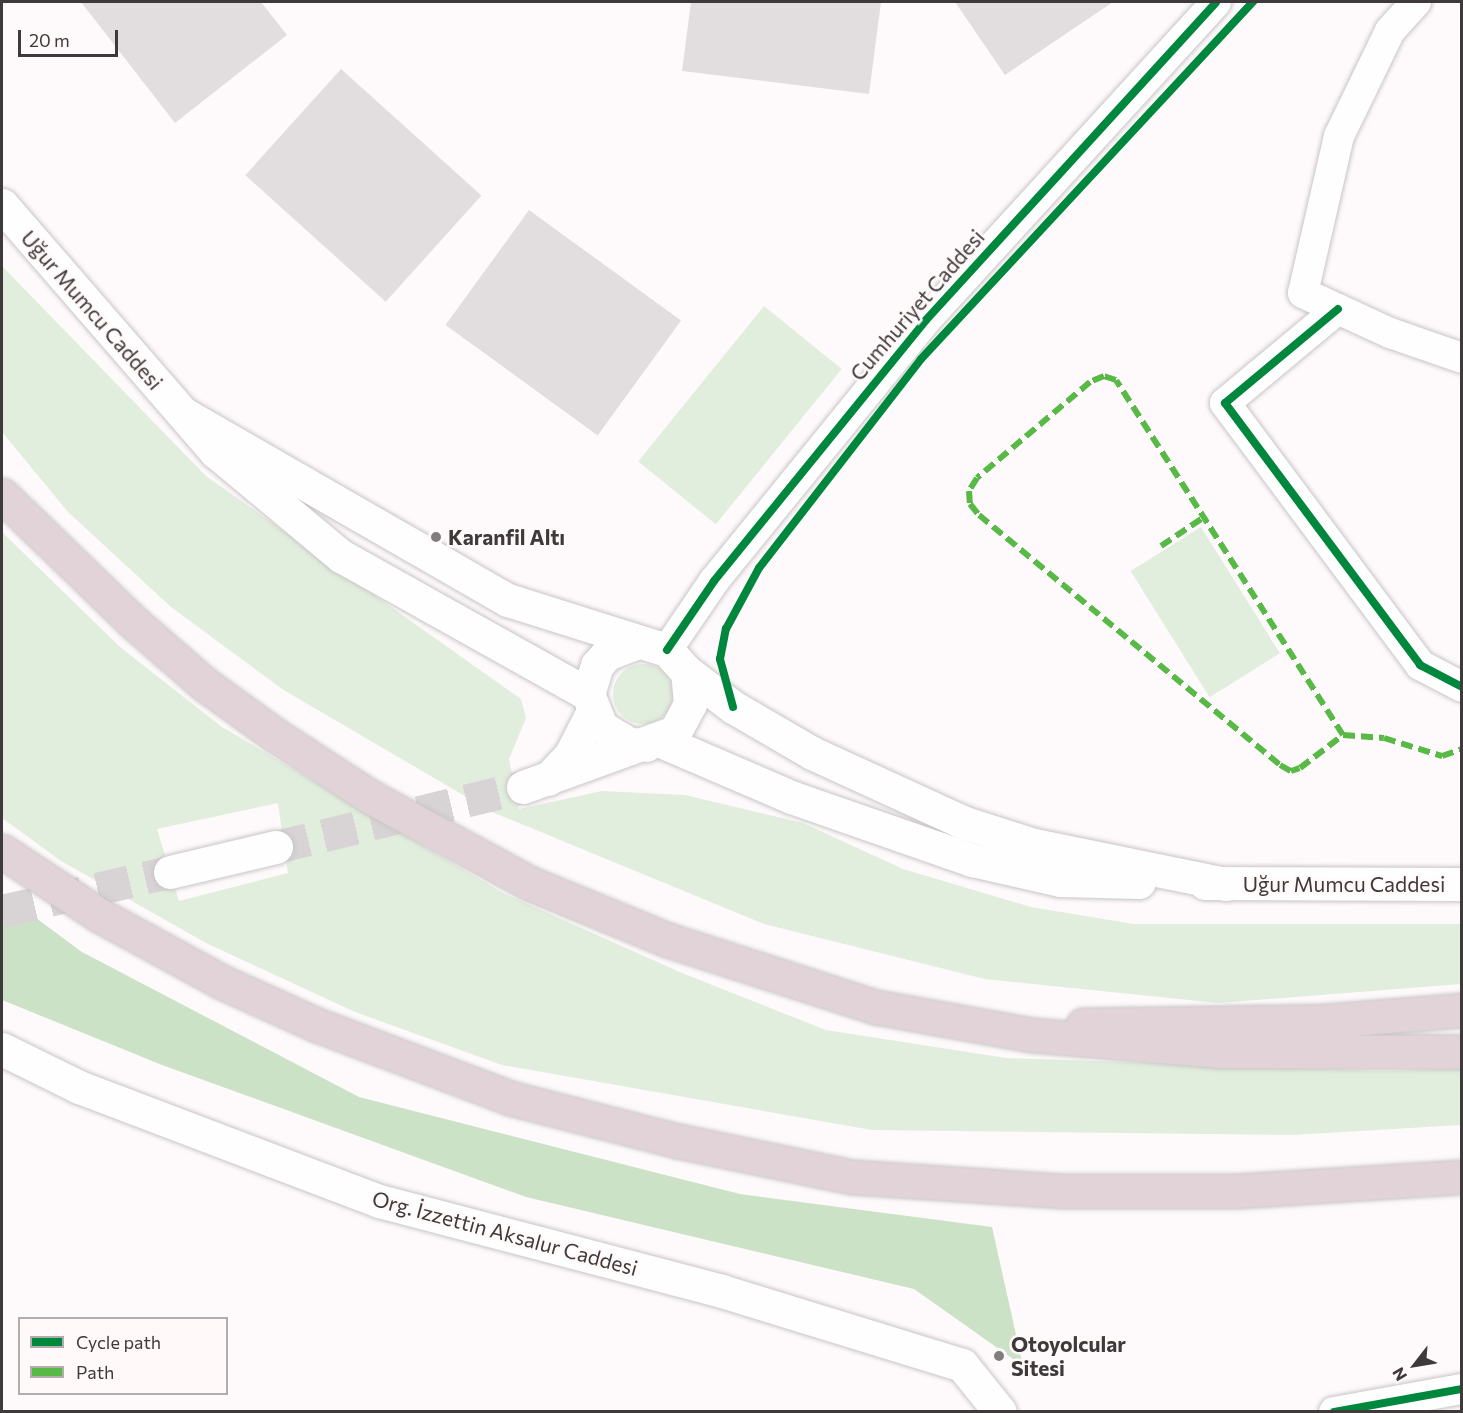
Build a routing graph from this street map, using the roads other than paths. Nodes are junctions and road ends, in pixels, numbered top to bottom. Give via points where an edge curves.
1 (1216, 2) edge
2 (1416, 2) edge
3 (2, 205) edge
4 (1338, 309) junction
5 (1461, 358) edge
6 (184, 414) junction
7 (2, 495) edge
8 (664, 655) junction
9 (1461, 687) edge
10 (590, 704) junction
11 (653, 743) junction
12 (276, 847) tunnel mouth
13 (2, 851) edge
14 (170, 872) tunnel mouth
15 (1226, 884) junction
16 (1461, 884) edge
17 (1461, 1010) edge
18 (1032, 1035) junction
19 (2, 1049) edge
20 (1461, 1052) edge
21 (1461, 1177) edge
22 (1461, 1389) edge
23 (1385, 1407) edge
24 (1000, 1412) edge
25 (1334, 1412) edge

1 - 8 street, Cumhuriyet Caddesi via 926,320 764,518
2 - 4 street via 1390,30 1339,136 1303,293
3 - 6 main road, Uğur Mumcu Caddesi
4 - 5 street
4 - 9 street via 1225,403 1420,665
6 - 8 main road via 508,600
6 - 10 main road, Uğur Mumcu Caddesi via 216,452 341,556
7 - 18 highway via 47,543 203,683 369,796 529,883 657,936 789,981 876,1007
8 - 10 main road via 608,654 597,665
8 - 11 main road via 691,687 687,711 675,732
8 - 15 main road via 733,707 812,753 964,824 1034,845
10 - 11 main road via 614,738
10 - 11 main road via 571,754 535,784
11 - 15 main road via 791,797 972,860 1060,880
12 - 14 main road
13 - 21 highway via 99,915 222,982 317,1025 510,1098 667,1138 852,1177 1037,1190 1238,1191
15 - 16 main road, Uğur Mumcu Caddesi
17 - 18 highway via 1326,1020 1080,1025
18 - 20 highway via 1217,1052
19 - 24 main road, Org. İzzettin Aksalur Caddesi via 79,1087 379,1201 722,1291 962,1365
22 - 23 street
23 - 25 street

